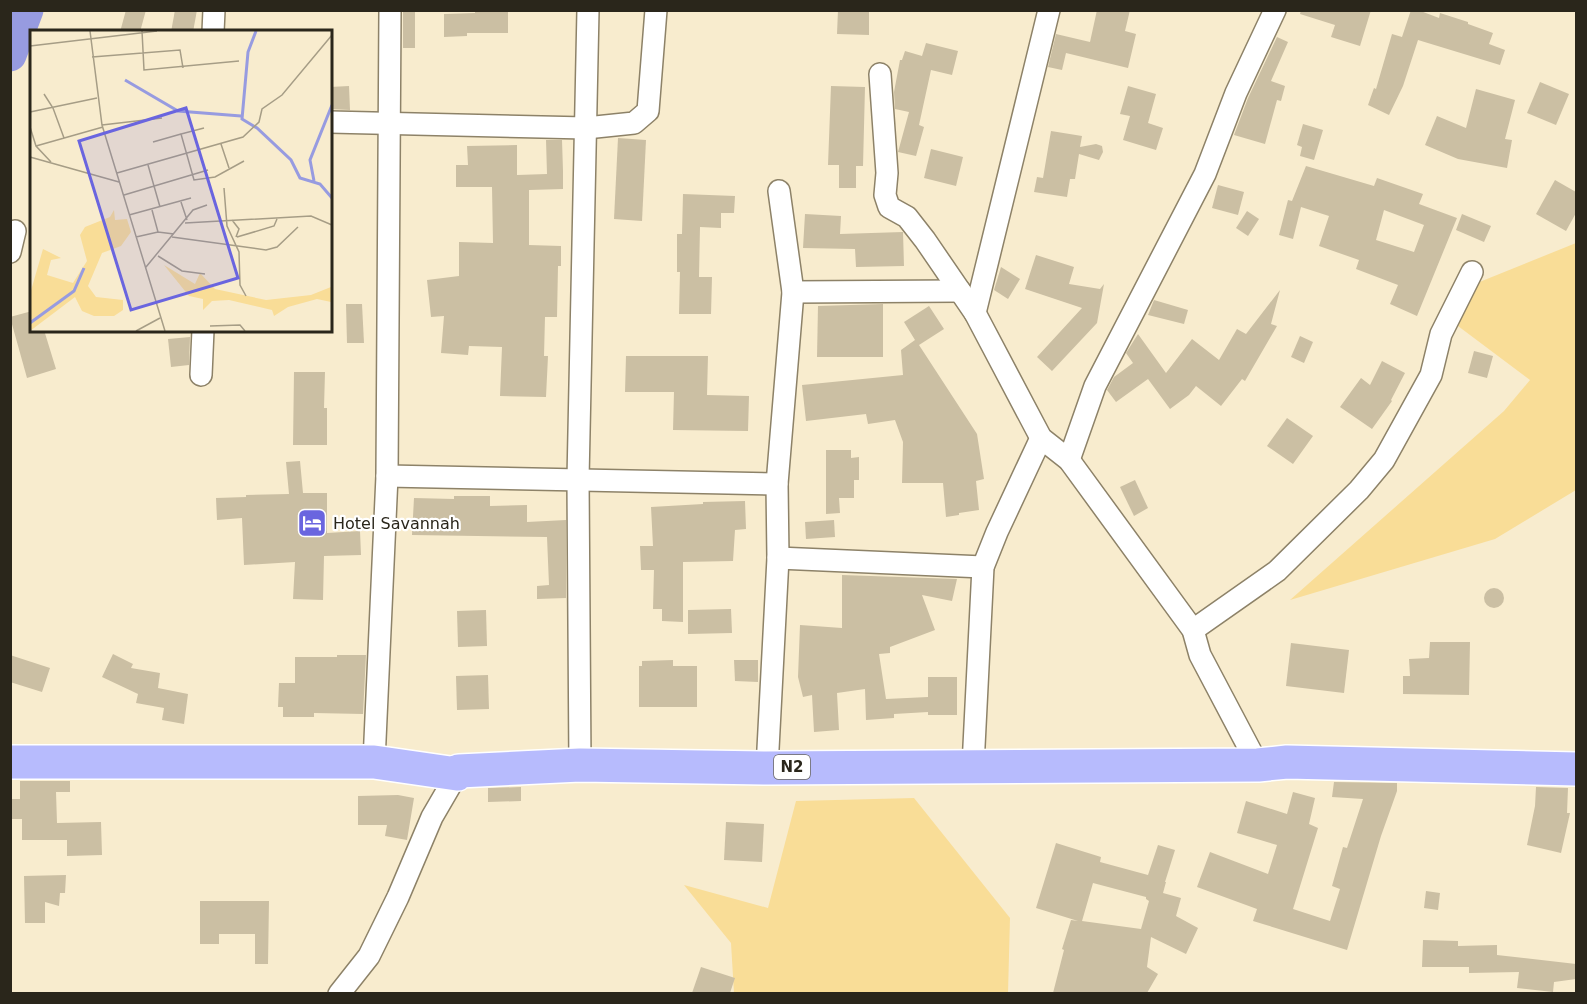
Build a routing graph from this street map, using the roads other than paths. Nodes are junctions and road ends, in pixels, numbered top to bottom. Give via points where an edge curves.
1 (214, 10) edge
2 (390, 10) edge
3 (588, 10) edge
4 (656, 10) edge
5 (1049, 10) edge
6 (1275, 10) edge
7 (213, 30) edge
8 (880, 74) dead end
9 (332, 122) edge
10 (388, 124) junction
11 (586, 128) junction
12 (779, 191) dead end
13 (15, 231) dead end
14 (10, 252) edge
15 (1472, 272) dead end
16 (960, 291) junction
17 (793, 292) junction
18 (975, 313) junction
19 (202, 332) edge
20 (201, 375) dead end
21 (1041, 438) junction
22 (1069, 460) junction
23 (387, 476) junction
24 (578, 479) junction
25 (777, 484) junction
26 (778, 558) junction
27 (983, 567) junction
28 (1193, 630) junction
29 (10, 762) edge
30 (374, 762) junction
31 (580, 765) junction
32 (1258, 765) junction
33 (973, 766) junction
34 (767, 768) junction
35 (1576, 769) edge
36 (457, 774) junction
37 (339, 993) edge

1 - 7 street
2 - 10 street
3 - 11 street
4 - 11 street via 648,111 634,123
5 - 18 street
6 - 22 street via 1236,93 1205,174 1095,386
8 - 16 street via 885,195 889,207 907,217
9 - 10 street
10 - 11 street
10 - 23 street
11 - 24 street
12 - 17 street
13 - 14 street
15 - 28 street via 1441,334 1431,375 1384,460 1277,571
16 - 17 street
16 - 18 street
17 - 25 street
18 - 21 street
19 - 20 street
21 - 22 street
21 - 27 street
22 - 28 street
23 - 24 street
23 - 30 street
24 - 25 street
24 - 31 street
25 - 26 street
26 - 27 street
26 - 34 street
27 - 33 street
28 - 32 street via 1200,655
29 - 30 highway, N2
30 - 36 highway, N2
31 - 34 highway, N2
31 - 36 highway, N2
32 - 33 highway, N2
32 - 35 highway, N2 via 1287,762
33 - 34 highway, N2
36 - 37 street via 432,817 369,956

